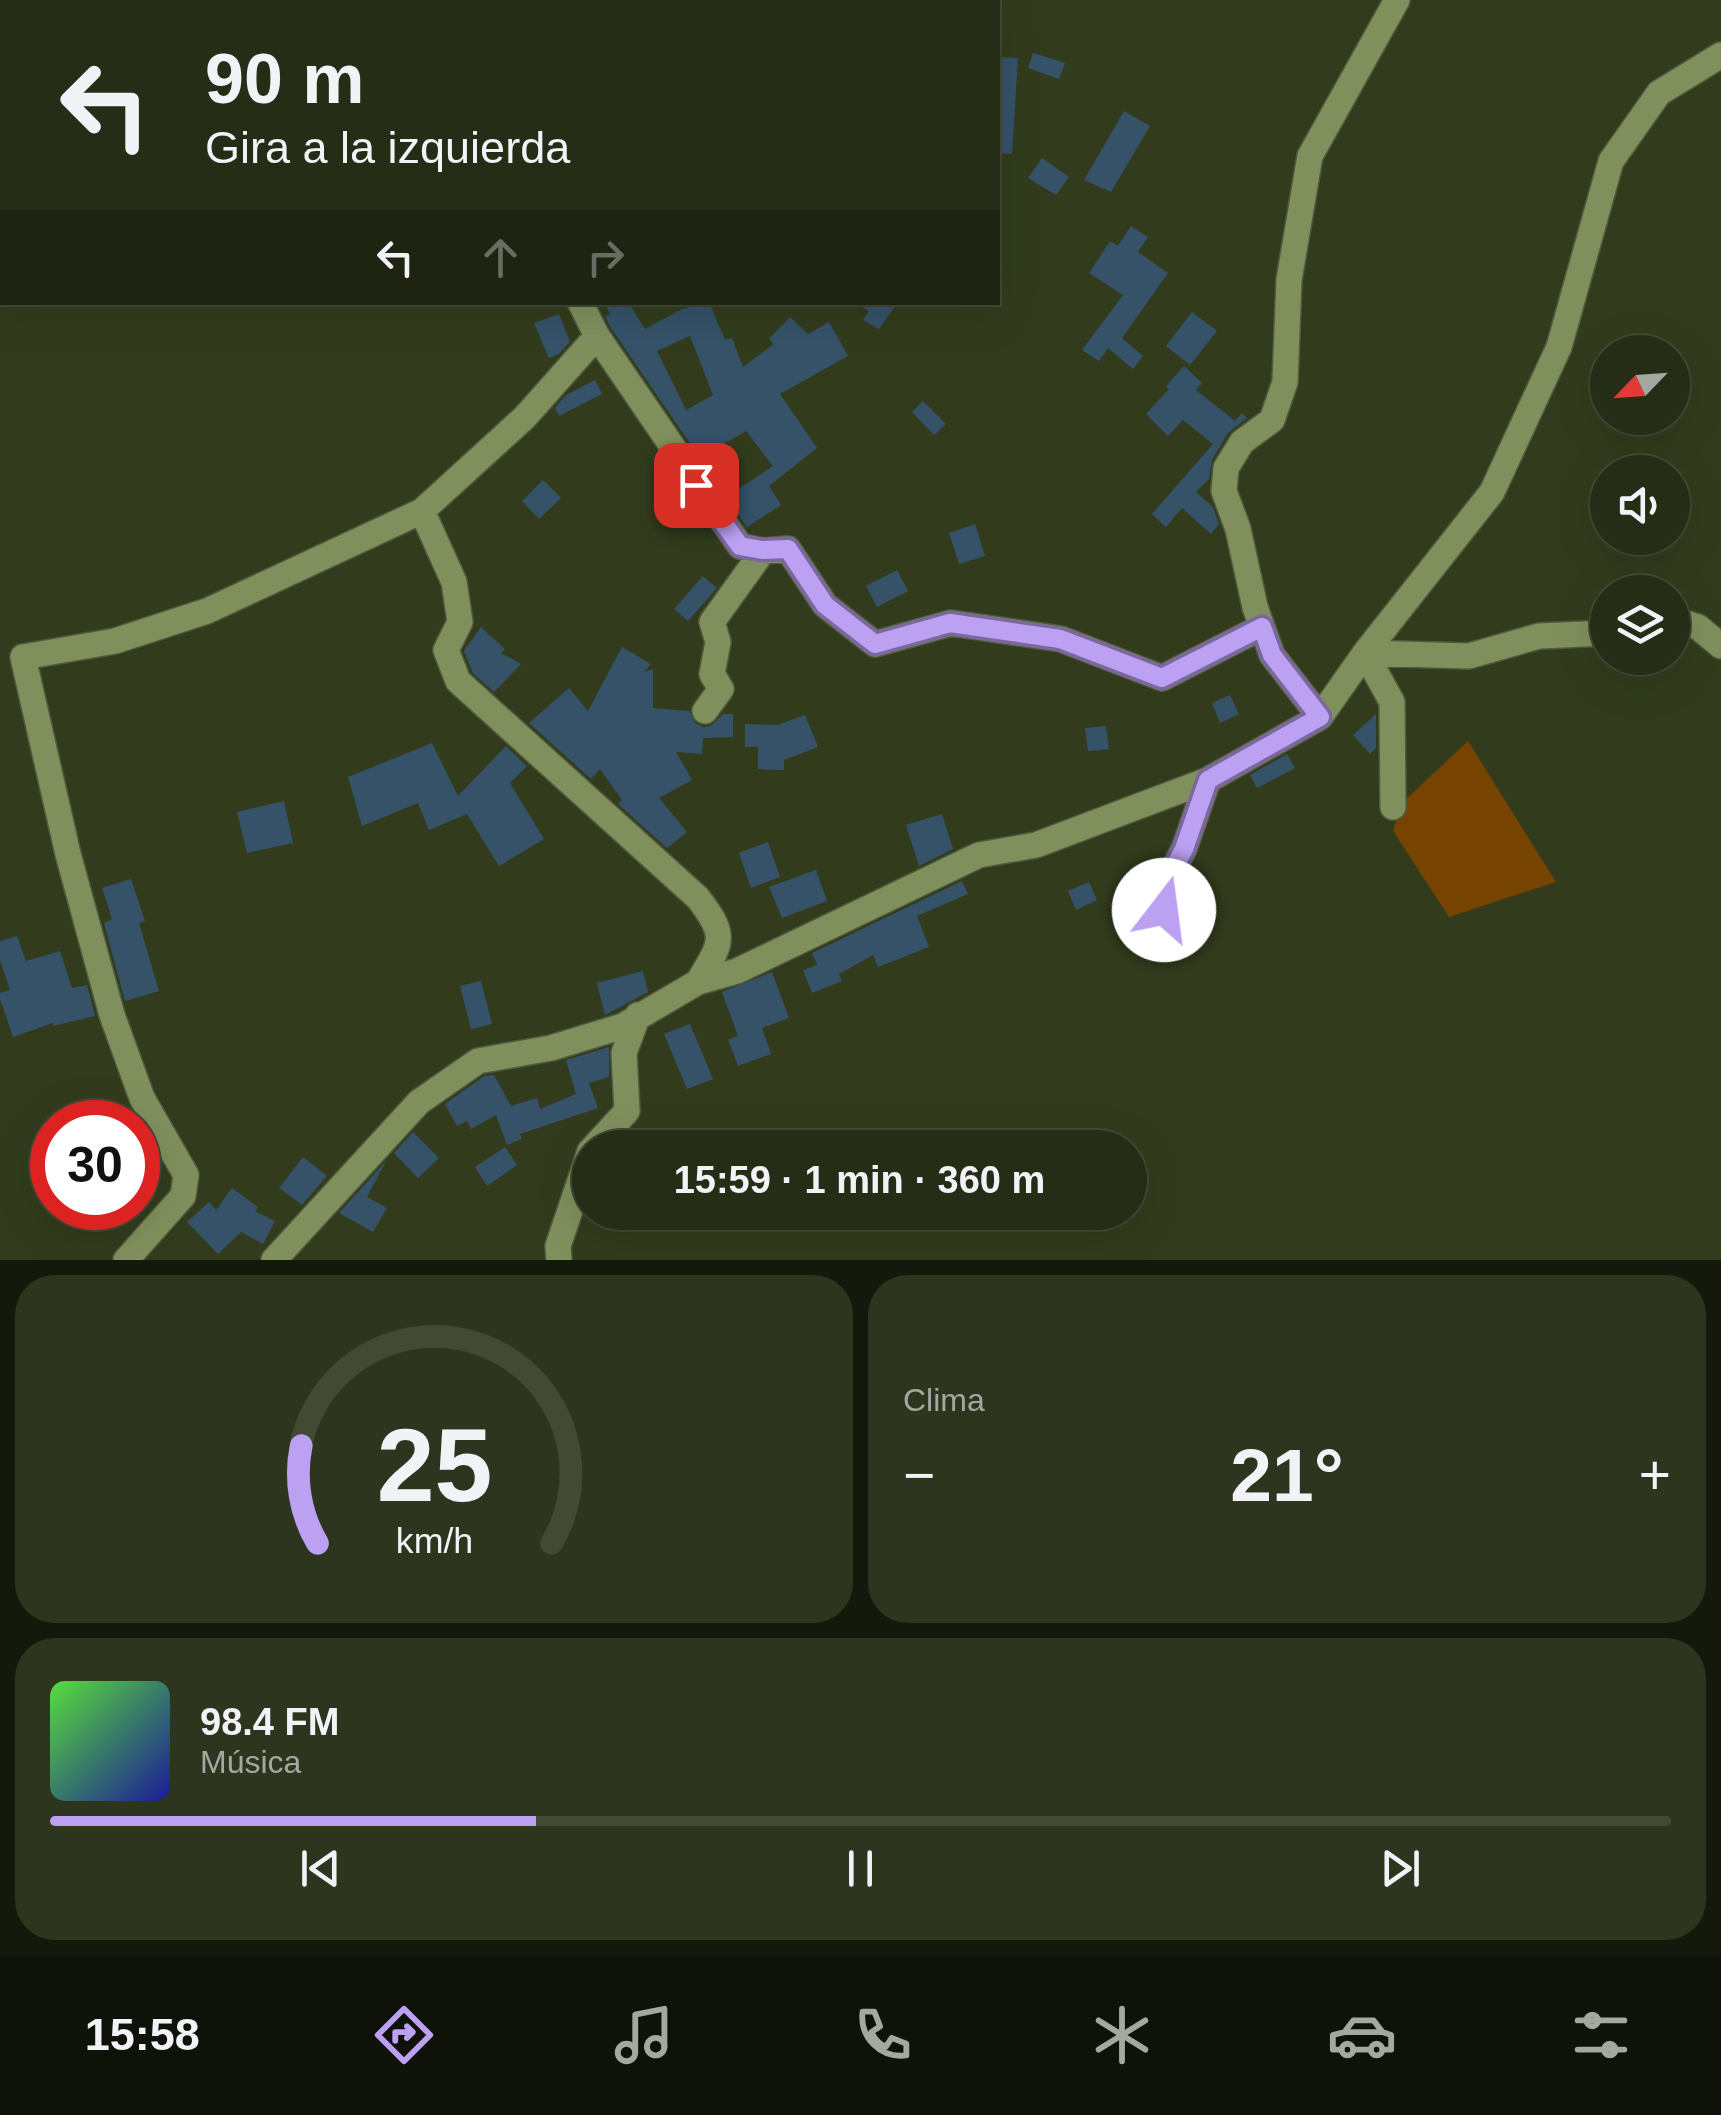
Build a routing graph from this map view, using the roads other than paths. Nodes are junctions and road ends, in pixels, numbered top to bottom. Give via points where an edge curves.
1 (1397, 0) edge
2 (1721, 56) edge
3 (581, 305) edge
4 (596, 336) junction
5 (422, 511) junction
6 (762, 550) junction
7 (1690, 625) edge
8 (1262, 627) junction
9 (1590, 635) edge
10 (1721, 646) edge
11 (1365, 653) junction
12 (705, 711) dead end
13 (1320, 717) junction
14 (1208, 780) junction
15 (1393, 806) dead end
16 (1166, 930) dead end
17 (698, 982) junction
18 (638, 1015) junction
19 (610, 1130) edge
20 (572, 1206) edge
21 (126, 1260) edge
22 (274, 1260) edge
23 (560, 1260) edge

1 - 8 street via 1310,156 1290,280 1285,382 1272,420 1242,442 1226,468 1224,491
2 - 11 street via 1660,93 1611,161 1559,347 1492,492
3 - 4 street
4 - 5 street via 525,417
4 - 6 street via 740,546
5 - 17 street via 454,582 460,622 446,650 458,680 698,898 719,926 720,945
5 - 21 street via 207,611 115,641 24,657 112,1015 142,1098 186,1175 183,1196
6 - 8 street via 788,549 825,605 875,644 950,623 1060,639 1162,678
6 - 12 street via 712,622 718,642 712,674 721,688
7 - 10 street
8 - 13 street via 1272,655
9 - 11 street via 1539,636 1469,656
11 - 13 street
11 - 15 street via 1392,702
13 - 14 street
14 - 16 street via 1162,890
14 - 17 street via 1036,845 980,855 736,972
17 - 18 street
18 - 19 street via 624,1053 627,1111
18 - 22 street via 623,1026 550,1048 478,1061 419,1102
20 - 23 street

